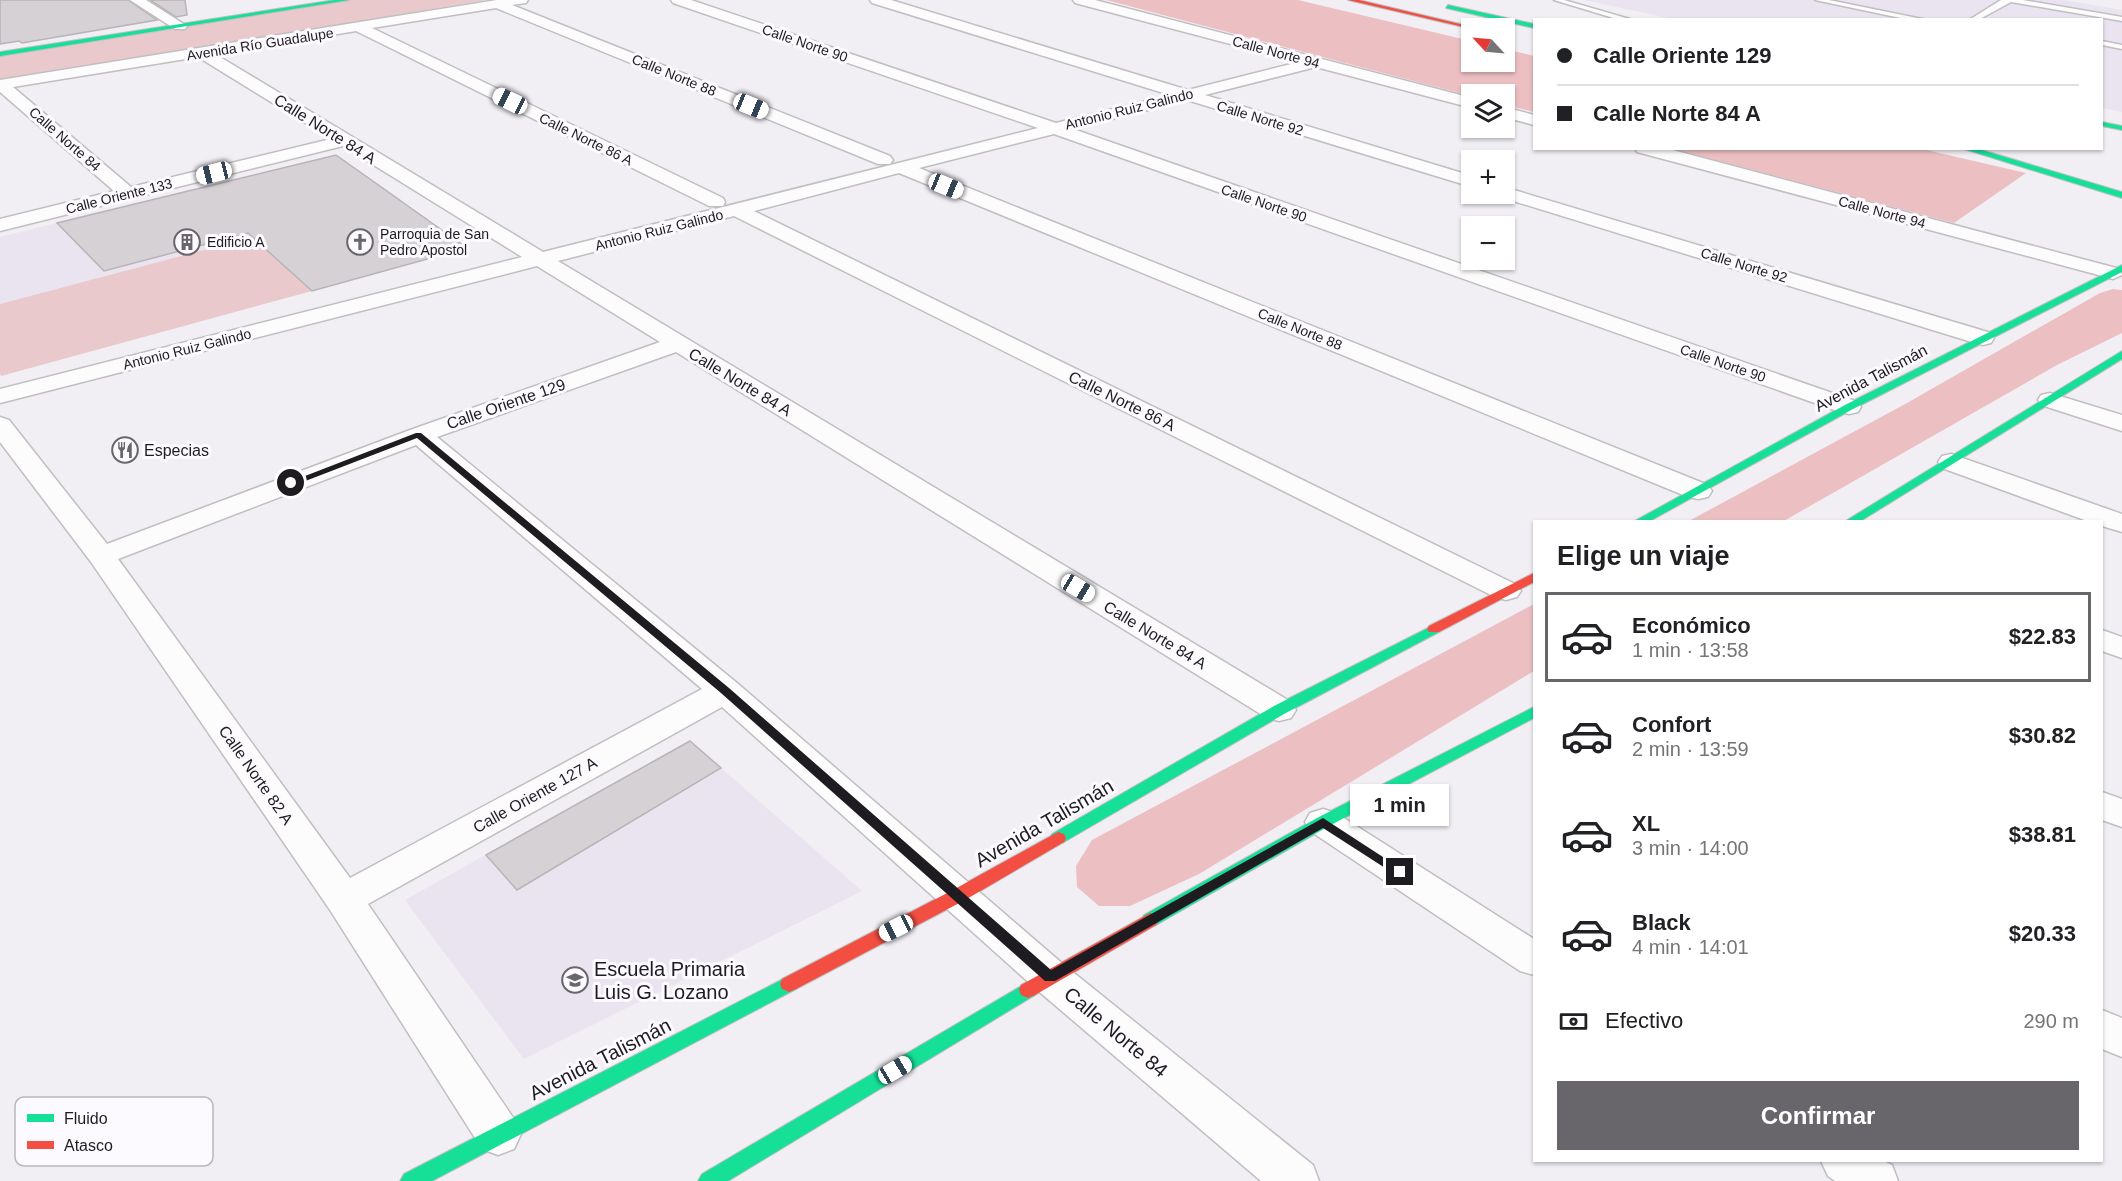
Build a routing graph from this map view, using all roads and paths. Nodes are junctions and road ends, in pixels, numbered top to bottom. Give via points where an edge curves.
1 (136, 0) edge
2 (346, 0) edge
3 (521, 0) edge
4 (678, 0) edge
5 (877, 0) edge
6 (1080, 0) edge
7 (1352, 0) edge
8 (1557, 0) edge
9 (1818, 0) edge
10 (1430, 3) dead end
11 (497, 4) junction
12 (1623, 18) edge
13 (1913, 18) edge
14 (1975, 18) edge
15 (2122, 19) edge
16 (1461, 25) edge
17 (180, 26) junction
18 (1533, 26) edge
19 (360, 28) junction
20 (2103, 43) edge
21 (2122, 47) edge
22 (202, 53) junction
23 (0, 54) edge
24 (1296, 57) junction
25 (1317, 62) junction
26 (1, 85) edge
27 (1175, 92) junction
28 (1461, 100) edge
29 (1515, 115) edge
30 (1533, 120) edge
31 (2103, 124) edge
32 (1042, 125) junction
33 (2122, 128) edge
34 (343, 141) junction
35 (1651, 150) edge
36 (1972, 150) edge
37 (893, 164) junction
38 (1461, 179) edge
39 (128, 194) junction
40 (1515, 195) edge
41 (2122, 195) edge
42 (727, 206) junction
43 (0, 225) edge
44 (534, 255) junction
45 (2119, 272) edge
46 (1983, 338) junction
47 (677, 344) junction
48 (2122, 354) edge
49 (0, 381) edge
50 (0, 396) edge
51 (2050, 400) junction
52 (1849, 407) junction
53 (2122, 423) edge
54 (0, 425) edge
55 (418, 435) junction
56 (1951, 462) junction
57 (1698, 491) junction
58 (1643, 520) edge
59 (1853, 520) edge
60 (2122, 524) edge
61 (101, 555) junction
62 (1533, 578) edge
63 (1506, 591) junction
64 (2103, 640) edge
65 (2122, 648) edge
66 (725, 691) junction
67 (1279, 710) junction
68 (1532, 716) edge
69 (2103, 805) edge
70 (2122, 814) edge
71 (1323, 822) junction
72 (959, 895) junction
73 (344, 900) junction
74 (1533, 958) edge
75 (1050, 977) junction
76 (2103, 1029) edge
77 (2122, 1039) edge
78 (498, 1134) junction
79 (1846, 1162) edge
80 (734, 1175) edge
81 (411, 1181) edge
82 (1296, 1181) edge
83 (1875, 1181) edge

1 - 17 street
2 - 17 main road, Avenida Río Guadalupe
3 - 11 street, Avenida Río Guadalupe
4 - 32 street, Calle Norte 90
5 - 27 street, Calle Norte 92
6 - 24 street, Calle Norte 94
7 - 16 main road
8 - 12 lane
9 - 13 lane
10 - 18 main road
11 - 19 street, Avenida Río Guadalupe
11 - 37 street, Calle Norte 88
14 - 15 lane via 2010,0
17 - 23 main road, Avenida Río Guadalupe
19 - 22 street, Avenida Río Guadalupe
19 - 42 street, Calle Norte 86 A
20 - 21 lane
22 - 26 street, Avenida Río Guadalupe
22 - 34 street, Calle Norte 84 A
24 - 25 street, Calle Norte 94
24 - 27 street, Antonio Ruiz Galindo
25 - 27 street, Antonio Ruiz Galindo
25 - 28 street, Calle Norte 94
26 - 39 street, Calle Norte 84
27 - 32 street, Antonio Ruiz Galindo
27 - 38 street, Calle Norte 92
29 - 30 street
31 - 33 main road
32 - 37 street, Antonio Ruiz Galindo
32 - 52 street, Calle Norte 90
34 - 39 street, Calle Oriente 133
34 - 44 street, Calle Norte 84 A
35 - 45 street, Calle Norte 94
36 - 41 main road
37 - 42 street, Antonio Ruiz Galindo
37 - 57 street, Calle Norte 88
39 - 43 street, Calle Oriente 133
40 - 46 street, Calle Norte 92
42 - 44 street, Antonio Ruiz Galindo
42 - 63 street, Calle Norte 86 A
44 - 47 street, Calle Norte 84 A
44 - 49 street, Antonio Ruiz Galindo
44 - 50 street, Antonio Ruiz Galindo
45 - 46 main road, Avenida Talismán
46 - 52 main road, Avenida Talismán
47 - 55 street, Calle Oriente 129
47 - 67 street, Calle Norte 84 A
48 - 51 main road
51 - 53 street
51 - 56 main road
52 - 57 main road, Avenida Talismán
54 - 61 street, Calle Norte 82 A
55 - 61 street, Calle Oriente 129
55 - 66 street, Calle Norte 84
56 - 59 main road
56 - 60 street
57 - 58 main road, Avenida Talismán
61 - 73 street, Calle Norte 82 A
62 - 63 main road, Avenida Talismán
63 - 67 main road, Avenida Talismán
64 - 65 street
66 - 72 street, Calle Norte 84
66 - 73 street, Calle Oriente 127 A
67 - 72 main road, Avenida Talismán
68 - 71 main road
69 - 70 street
71 - 74 street
71 - 75 main road
72 - 75 street, Calle Norte 84
72 - 78 main road, Avenida Talismán
73 - 78 street, Calle Norte 82 A
75 - 80 main road
75 - 82 street, Calle Norte 84
76 - 77 street
78 - 81 main road, Avenida Talismán
79 - 83 street

